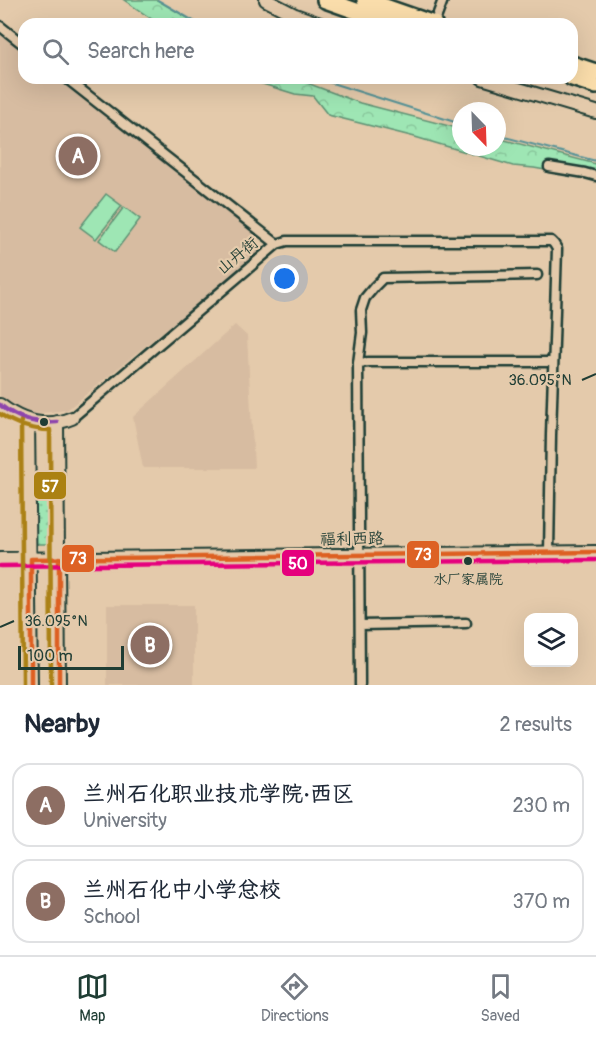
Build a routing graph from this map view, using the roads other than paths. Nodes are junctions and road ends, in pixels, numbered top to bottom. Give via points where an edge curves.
1 (266, 0) edge
2 (325, 0) edge
3 (365, 0) edge
4 (443, 0) edge
5 (303, 18) edge
6 (376, 18) edge
7 (429, 18) edge
8 (437, 18) edge
9 (0, 26) edge
10 (18, 40) edge
11 (578, 66) edge
12 (596, 72) edge
13 (578, 80) edge
14 (74, 84) edge
15 (502, 84) edge
16 (596, 86) edge
17 (596, 112) edge
18 (549, 167) dead end
19 (596, 176) edge
20 (277, 244) junction
21 (537, 275) dead end
22 (553, 362) junction
23 (358, 363) junction
24 (0, 405) edge
25 (72, 418) joint
26 (28, 421) junction
27 (57, 422) junction
28 (596, 552) edge
29 (549, 553) junction
30 (360, 555) junction
31 (59, 558) junction
32 (0, 559) edge
33 (31, 559) junction
34 (466, 623) dead end
35 (360, 625) junction
36 (31, 685) edge
37 (60, 685) edge
38 (360, 685) edge

1 - 5 main road
2 - 6 highway
3 - 7 highway
4 - 8 street
9 - 10 street
11 - 12 highway
13 - 16 highway
14 - 20 street
15 - 17 main road
18 - 19 street
20 - 22 street, 山丹街 via 547,240 557,249
20 - 25 street, 山丹街
21 - 23 street via 383,278 365,298 361,310
22 - 23 street
22 - 29 street
23 - 30 street
24 - 26 main road, 山丹街
25 - 27 main road, 山丹街
26 - 27 main road, 山丹街
26 - 33 main road
27 - 31 main road
28 - 29 main road, 福利西路
29 - 30 main road, 福利西路
30 - 31 main road, 福利西路
30 - 35 street
31 - 33 main road, 福利西路
31 - 37 main road
32 - 33 main road, 福利西路
33 - 36 main road
34 - 35 street
35 - 38 street

